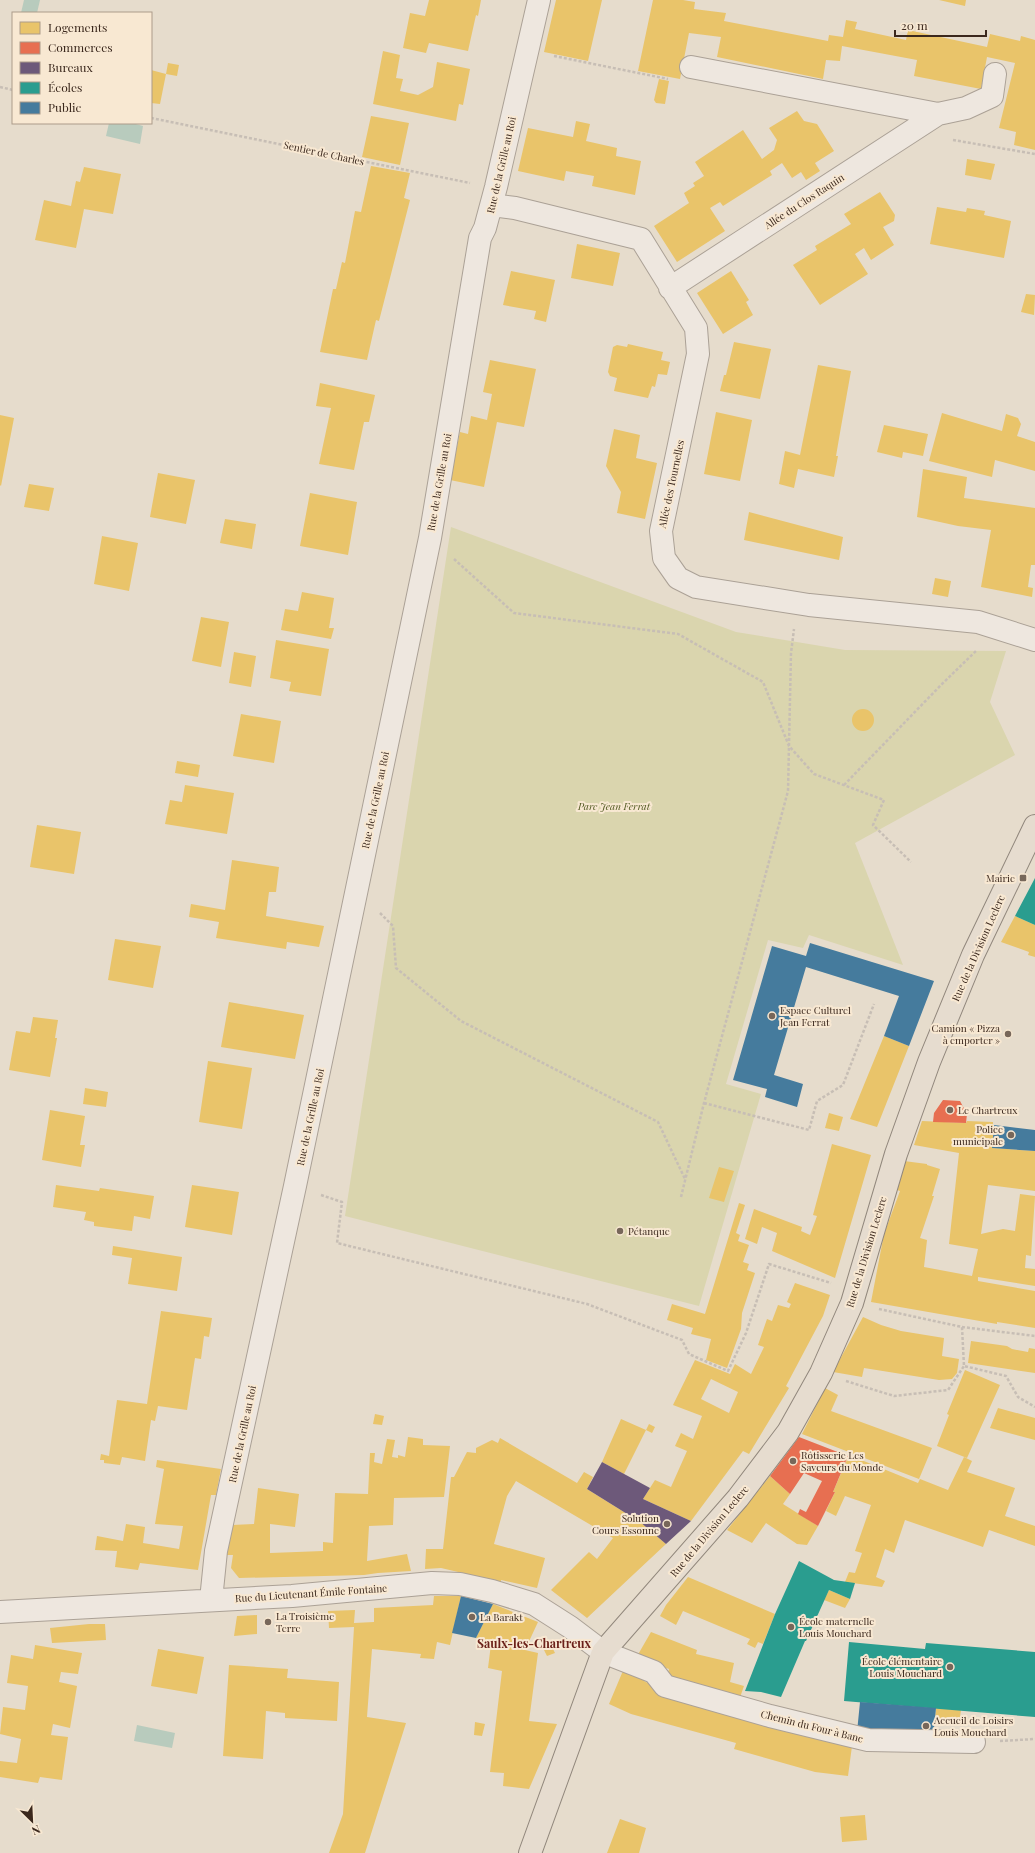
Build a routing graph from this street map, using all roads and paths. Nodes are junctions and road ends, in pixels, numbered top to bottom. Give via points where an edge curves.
1 (539, 0) edge
2 (691, 67) dead end
3 (995, 74) dead end
4 (0, 87) edge
5 (12, 90) edge
6 (938, 114) junction
7 (152, 118) edge
8 (494, 196) junction
9 (670, 288) junction
10 (430, 538) junction
11 (803, 604) junction
12 (986, 625) junction
13 (1035, 640) edge
14 (789, 746) junction
15 (844, 785) junction
16 (1035, 826) edge
17 (911, 862) dead end
18 (357, 890) junction
19 (874, 1004) dead end
20 (704, 1103) junction
21 (686, 1179) junction
22 (295, 1186) junction
23 (681, 1197) dead end
24 (854, 1297) junction
25 (962, 1327) junction
26 (1035, 1336) edge
27 (964, 1366) junction
28 (821, 1373) junction
29 (1035, 1407) edge
30 (211, 1600) junction
31 (0, 1612) edge
32 (603, 1652) junction
33 (1035, 1739) edge
34 (974, 1742) joint
35 (530, 1853) edge

1 - 8 street, Rue de la Grille au Roi
2 - 6 street, Allée du Clos Raquin
3 - 6 street, Allée du Clos Raquin via 992,96 966,108
4 - 5 path
6 - 9 street, Allée du Clos Raquin
7 - 8 path, Sentier de Charles via 473,184
8 - 9 street, Allée des Tournelles via 515,208 641,239
8 - 10 street, Rue de la Grille au Roi via 480,238
9 - 11 street, Allée des Tournelles via 696,328 698,354 660,531 664,558 678,578 696,587
10 - 14 path via 514,613 678,634 763,682
10 - 18 street, Rue de la Grille au Roi
11 - 12 street, Allée des Tournelles
11 - 14 path via 791,654
12 - 13 street, Allée des Tournelles
12 - 15 path via 977,650
14 - 15 path via 814,774
14 - 20 path via 788,791
15 - 17 path via 884,800 873,825
16 - 24 main road, Rue de la Division Leclerc via 972,955 929,1062 896,1154
18 - 21 path via 393,926 396,968 461,1021 658,1122
18 - 22 street, Rue de la Grille au Roi
19 - 20 path via 843,1085 817,1101 809,1130
20 - 21 path
21 - 23 path
22 - 24 path via 342,1202 337,1243 587,1304 682,1340 689,1354 728,1371 746,1334 769,1264
22 - 30 street, Rue de la Grille au Roi via 216,1551
24 - 25 path
24 - 28 main road, Rue de la Division Leclerc
25 - 26 path
25 - 27 path
27 - 28 path via 948,1390 894,1396
27 - 29 path via 1006,1376 1018,1397
28 - 32 main road, Rue de la Division Leclerc via 788,1432 738,1498
30 - 31 street, Rue du Lieutenant Émile Fontaine
30 - 32 street, Rue du Lieutenant Émile Fontaine via 292,1596 432,1582 460,1584 534,1604
32 - 34 street, Chemin du Four à Banc via 654,1672 665,1686 868,1740
32 - 35 main road, Rue de la Division Leclerc
33 - 34 path

